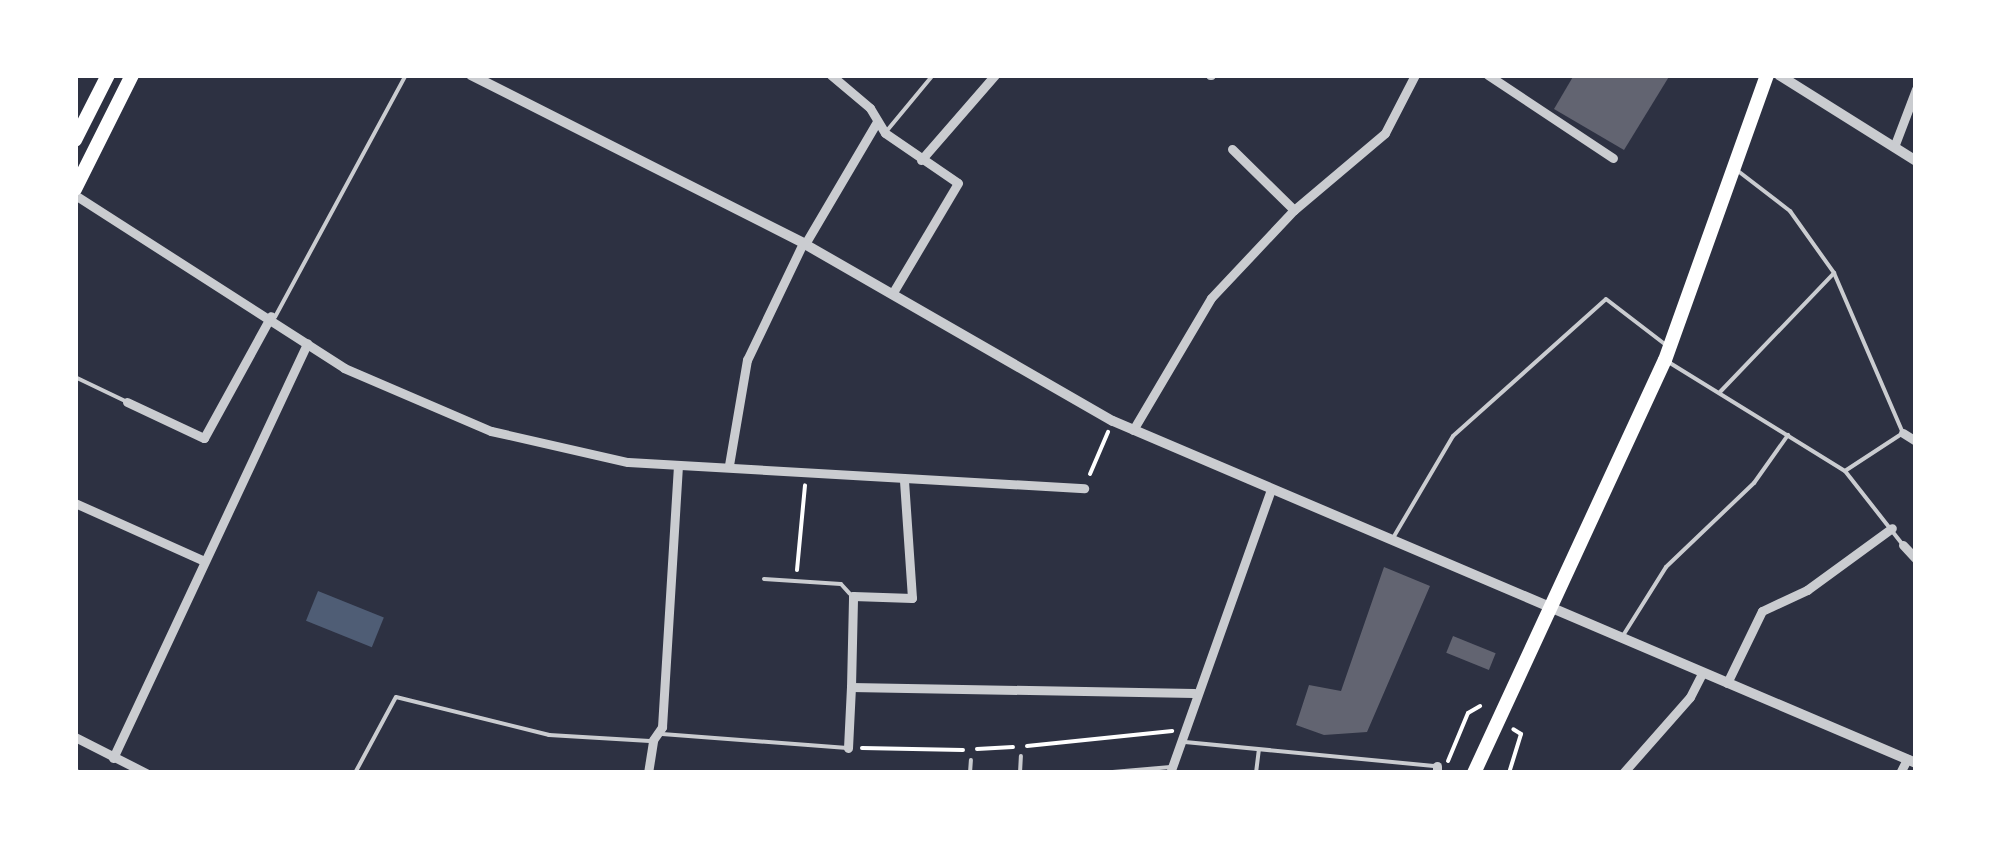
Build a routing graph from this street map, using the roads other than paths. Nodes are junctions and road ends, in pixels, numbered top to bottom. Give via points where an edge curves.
1 (108, 75) edge
2 (132, 75) edge
3 (406, 75) edge
4 (470, 75) edge
5 (831, 75) edge
6 (932, 75) edge
7 (995, 75) edge
8 (1415, 75) edge
9 (1488, 75) edge
10 (1767, 75) edge
11 (1778, 75) edge
12 (1916, 90) edge
13 (877, 122) junction
14 (885, 133) junction
15 (75, 140) edge
16 (1894, 147) junction
17 (1232, 149) dead end
18 (1613, 158) dead end
19 (921, 160) junction
20 (1916, 161) edge
21 (1735, 169) junction
22 (75, 192) edge
23 (1294, 210) junction
24 (804, 244) junction
25 (1834, 273) junction
26 (892, 294) junction
27 (272, 317) junction
28 (308, 344) junction
29 (1668, 353) junction
30 (75, 377) edge
31 (1720, 392) junction
32 (128, 402) joint
33 (1134, 430) junction
34 (1903, 433) junction
35 (1788, 434) junction
36 (1916, 441) edge
37 (730, 465) junction
38 (678, 466) junction
39 (1846, 471) junction
40 (904, 480) junction
41 (1084, 488) road end
42 (1270, 490) junction
43 (75, 503) edge
44 (1892, 528) junction
45 (1392, 541) junction
46 (1903, 545) joint
47 (1916, 559) edge
48 (202, 560) junction
49 (764, 579) dead end
50 (853, 596) junction
51 (1551, 609) junction
52 (1622, 638) junction
53 (1702, 673) junction
54 (1727, 683) junction
55 (851, 687) junction
56 (1194, 693) junction
57 (75, 737) edge
58 (655, 737) junction
59 (1180, 741) junction
60 (848, 748) joint
61 (1259, 750) junction
62 (1020, 756) dead end
63 (113, 758) junction
64 (971, 760) dead end
65 (1911, 761) edge
66 (1439, 769) edge
67 (1171, 770) edge
68 (146, 773) edge
69 (356, 773) edge
70 (648, 773) edge
71 (970, 773) edge
72 (1020, 773) edge
73 (1101, 773) edge
74 (1256, 773) edge
75 (1474, 773) edge
76 (1623, 773) edge
77 (1900, 773) edge

1 - 15 main road
2 - 22 main road
3 - 27 lane
4 - 24 street
5 - 13 street
6 - 14 lane
7 - 19 street
8 - 23 street via 1385,133
9 - 18 street
10 - 21 main road
11 - 16 street
12 - 16 street
13 - 14 street
13 - 24 street
14 - 19 street
16 - 20 street
17 - 23 street
19 - 26 street via 958,182
21 - 25 lane via 1790,211
21 - 29 main road
22 - 27 street
23 - 33 street via 1211,298
24 - 26 street
24 - 37 street via 748,360
25 - 31 lane
25 - 34 lane
26 - 33 street
27 - 28 street
27 - 32 street via 204,438
28 - 38 street via 409,400 492,431 596,457
28 - 48 street
29 - 31 lane
29 - 45 lane via 1606,300 1453,436
29 - 51 main road
30 - 32 lane
31 - 35 lane
33 - 42 street
34 - 36 street
34 - 39 lane
35 - 39 lane
35 - 52 lane via 1754,483 1666,567
37 - 38 street
37 - 40 street
38 - 58 street
39 - 44 lane
40 - 41 street
40 - 50 street via 912,598
42 - 45 street
42 - 56 street
43 - 48 street
44 - 46 lane
44 - 54 street via 1806,590 1762,611
45 - 51 street
46 - 47 street
48 - 63 street
49 - 50 lane via 840,584
50 - 55 street
51 - 52 street
51 - 75 main road
52 - 53 street
53 - 54 street
53 - 76 street via 1690,697
54 - 65 street
55 - 56 street
55 - 60 street
56 - 59 street
57 - 63 street
58 - 60 lane
58 - 69 lane via 549,735 396,697
58 - 70 street
59 - 61 lane
59 - 67 street
61 - 66 lane
61 - 74 lane
62 - 72 lane
63 - 68 street
64 - 71 lane
65 - 77 street
67 - 73 lane

